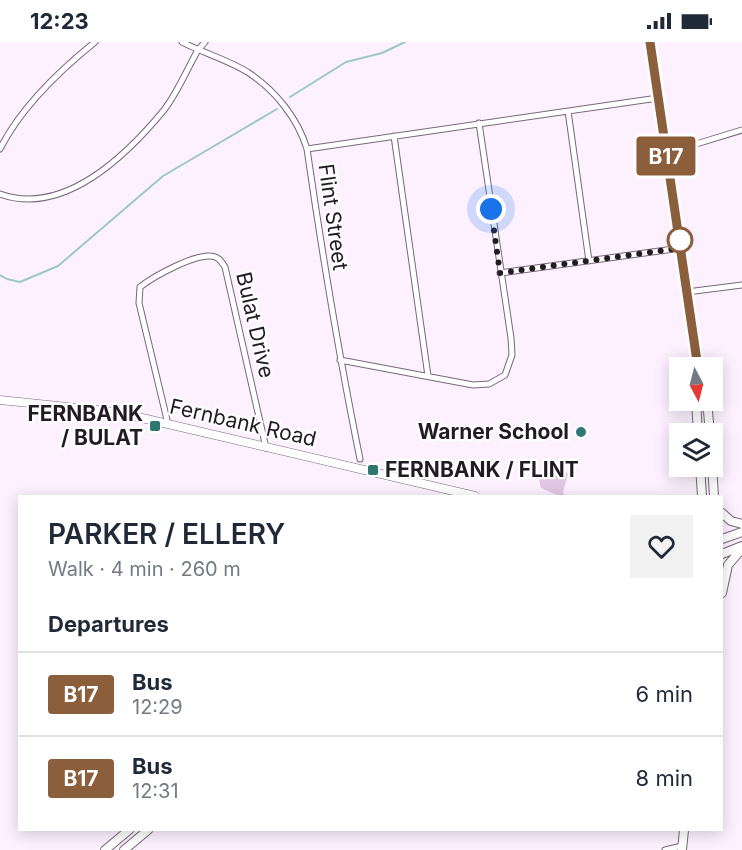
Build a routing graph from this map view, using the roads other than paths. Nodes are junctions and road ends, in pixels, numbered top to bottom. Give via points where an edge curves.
1 (95, 42) edge
2 (182, 42) edge
3 (205, 42) edge
4 (650, 42) edge
5 (198, 50) junction
6 (658, 98) junction
7 (568, 111) junction
8 (479, 123) junction
9 (742, 130) edge
10 (393, 136) junction
11 (0, 149) edge
12 (307, 149) junction
13 (665, 150) junction
14 (0, 194) edge
15 (681, 248) junction
16 (589, 261) junction
17 (500, 273) junction
18 (742, 285) edge
19 (687, 292) junction
20 (696, 357) edge
21 (340, 360) junction
22 (428, 376) junction
23 (0, 400) edge
24 (168, 424) junction
25 (266, 448) junction
26 (360, 459) dead end
27 (701, 477) edge
28 (713, 477) edge
29 (714, 494) edge
30 (471, 495) edge
31 (701, 495) edge
32 (723, 514) edge
33 (742, 524) edge
34 (742, 532) edge
35 (723, 539) edge
36 (742, 548) edge
37 (723, 554) edge
38 (723, 588) edge
39 (128, 831) edge
40 (147, 831) edge
41 (684, 831) edge
42 (682, 848) edge
43 (105, 850) edge
44 (124, 850) edge
45 (665, 850) edge

1 - 11 street via 33,101
2 - 5 street, Flint Street
3 - 5 street
4 - 6 main road
5 - 12 street, Flint Street via 248,72 261,82 288,111
5 - 14 street via 165,108 123,152 77,188 27,200
6 - 7 street
6 - 13 main road
7 - 8 street
7 - 16 street
8 - 10 street
8 - 17 street
9 - 13 street
10 - 12 street
10 - 22 street
12 - 21 street, Flint Street
13 - 15 main road
15 - 16 street
15 - 19 main road
16 - 17 street
17 - 22 street via 512,356 505,375 482,385
18 - 19 street
19 - 20 main road
21 - 22 street
21 - 26 street, Flint Street
23 - 24 main road, Fernbank Road via 106,411
24 - 25 main road, Fernbank Road
24 - 25 street, Bulat Drive via 139,303 140,287 183,264 211,256 219,258 225,267
25 - 30 main road, Fernbank Road
27 - 31 main road
28 - 29 main road
32 - 33 main road
34 - 35 main road
36 - 37 main road
36 - 38 main road via 728,565
39 - 43 main road
40 - 44 main road
41 - 42 main road
42 - 45 street

